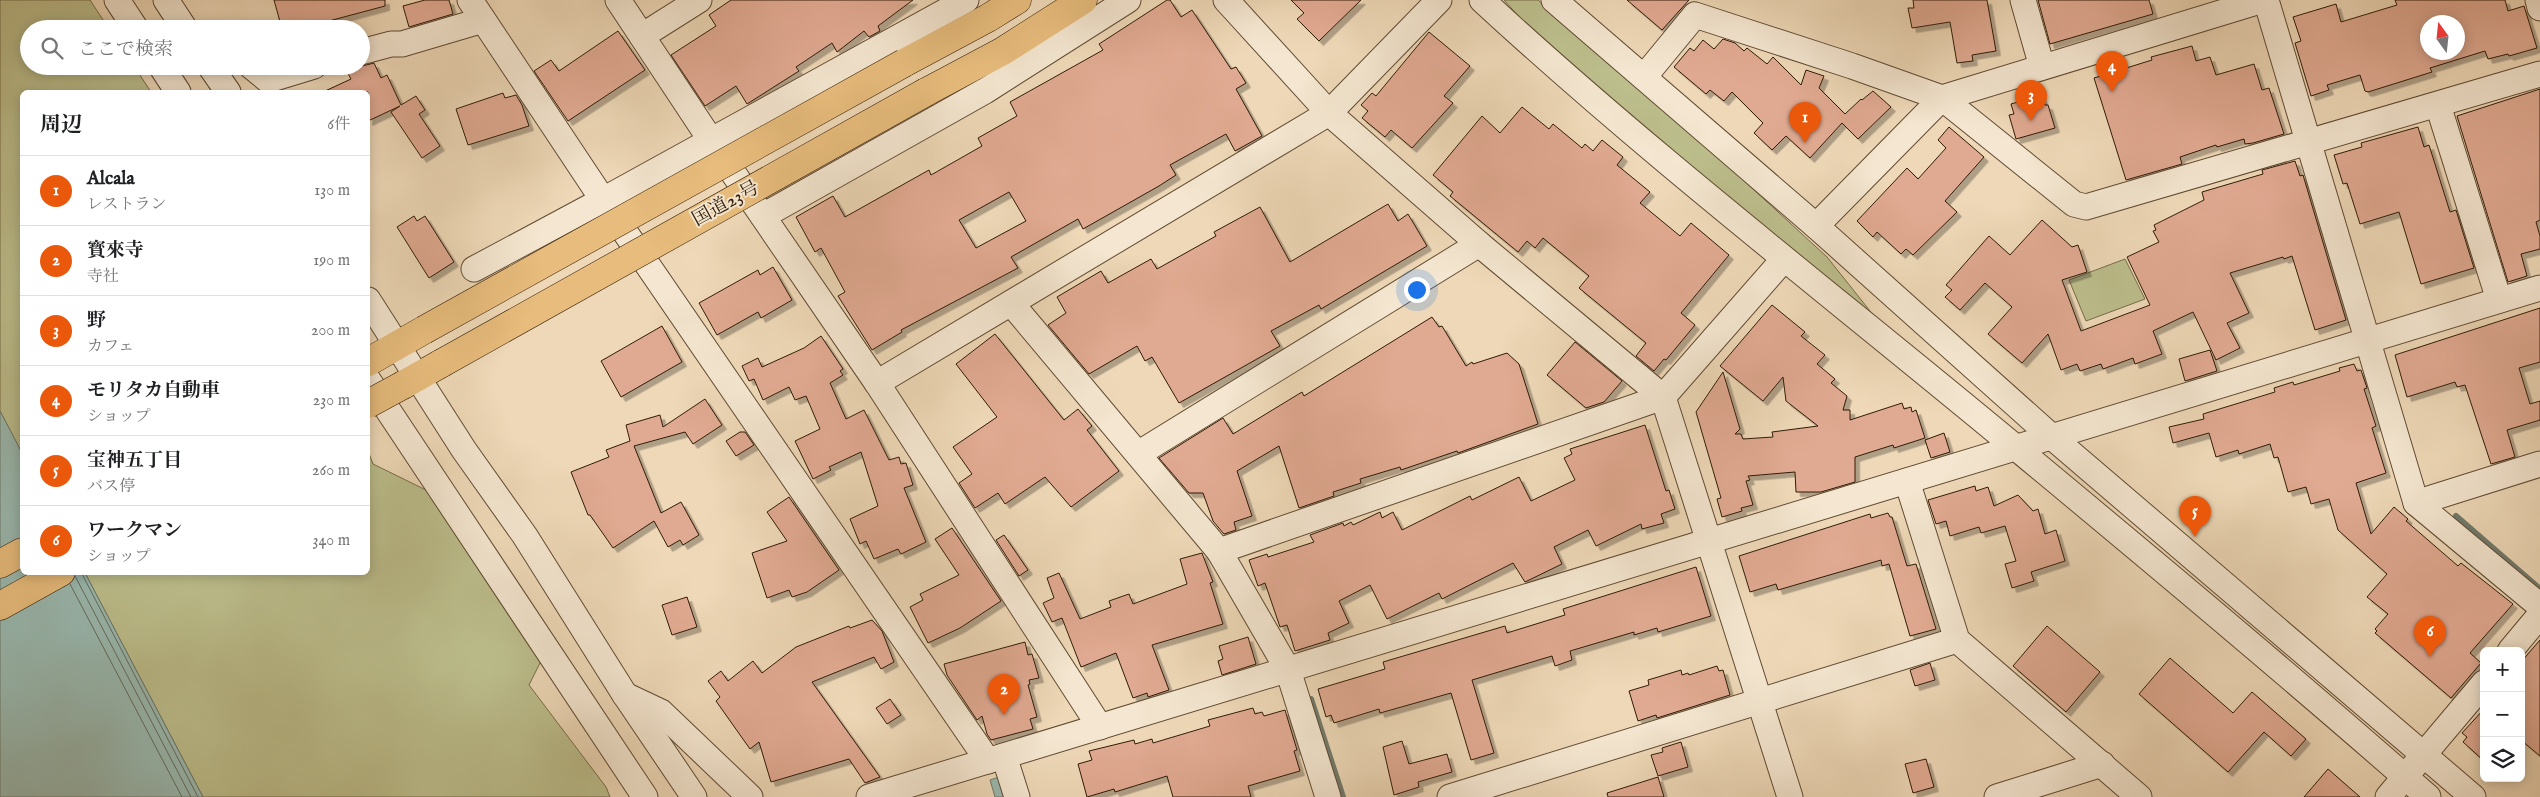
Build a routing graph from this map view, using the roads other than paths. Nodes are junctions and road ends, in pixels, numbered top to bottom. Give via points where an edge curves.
1 (117, 0) edge
2 (166, 0) edge
3 (618, 0) edge
4 (699, 0) edge
5 (966, 0) edge
6 (1017, 0) edge
7 (1083, 0) edge
8 (1128, 0) edge
9 (1226, 0) edge
10 (1439, 0) edge
11 (1482, 0) edge
12 (1554, 0) edge
13 (2023, 0) edge
14 (2264, 0) edge
15 (2538, 0) edge
16 (2540, 8) edge
17 (477, 10) edge
18 (130, 20) edge
19 (182, 20) edge
20 (642, 36) junction
21 (370, 50) edge
22 (2042, 66) junction
23 (2540, 74) edge
24 (167, 75) edge
25 (216, 75) edge
26 (262, 75) edge
27 (284, 75) edge
28 (1644, 77) junction
29 (177, 90) edge
30 (227, 90) edge
31 (1942, 98) junction
32 (2438, 105) junction
33 (1329, 113) junction
34 (712, 142) junction
35 (2308, 143) junction
36 (603, 200) junction
37 (762, 216) junction
38 (1816, 226) junction
39 (1479, 244) junction
40 (1783, 260) junction
41 (474, 269) dead end
42 (2540, 288) edge
43 (2499, 300) junction
44 (1011, 303) junction
45 (370, 307) edge
46 (2367, 340) junction
47 (383, 353) edge
48 (410, 380) junction
49 (370, 383) edge
50 (877, 383) junction
51 (1663, 397) junction
52 (370, 403) edge
53 (2052, 437) junction
54 (2015, 447) junction
55 (1138, 454) junction
56 (2540, 464) edge
57 (1907, 481) junction
58 (2416, 503) junction
59 (1710, 542) junction
60 (1219, 551) junction
61 (20, 553) edge
62 (0, 564) edge
63 (56, 575) edge
64 (0, 606) edge
65 (2540, 606) edge
66 (2540, 614) edge
67 (1957, 640) junction
68 (2513, 647) edge
69 (1288, 670) junction
70 (2480, 688) edge
71 (625, 694) junction
72 (1760, 700) junction
73 (1100, 727) junction
74 (2425, 754) junction
75 (996, 758) junction
76 (2102, 764) junction
77 (2406, 778) junction
78 (645, 797) edge
79 (694, 797) edge
80 (750, 797) edge
81 (869, 797) edge
82 (1017, 797) edge
83 (1328, 797) edge
84 (1450, 797) edge
85 (1790, 797) edge
86 (1997, 797) edge
87 (2139, 797) edge
88 (2388, 797) edge
89 (2428, 797) edge
90 (2473, 797) edge

1 - 18 street
2 - 19 street
3 - 20 street
4 - 20 street
5 - 34 street
6 - 47 highway, 国道23号, bridge
7 - 48 highway, 国道23号, bridge via 1003,51
8 - 37 street via 985,91
9 - 33 street
10 - 33 street
11 - 40 street
12 - 28 street
13 - 22 street
14 - 22 street
14 - 35 street
15 - 16 street
17 - 21 street via 402,44
17 - 36 street
20 - 34 street
22 - 31 street
23 - 32 street
24 - 29 street
25 - 30 street
26 - 27 street via 268,80
28 - 31 street via 1695,15
28 - 38 street
31 - 35 street via 2074,204 2086,207
31 - 38 street
32 - 35 street
32 - 43 street
33 - 39 street
33 - 44 street
34 - 36 street
34 - 37 street
35 - 46 street
36 - 41 street
36 - 75 street
37 - 50 street
38 - 53 street
39 - 51 street
39 - 55 street
40 - 51 street
40 - 54 street
42 - 43 street
43 - 46 street
44 - 50 street
44 - 55 street
45 - 47 street
46 - 53 street
46 - 58 street
47 - 48 street
48 - 52 highway, 国道23号, bridge
48 - 71 street via 525,536
49 - 78 street
50 - 73 street
51 - 59 street
51 - 60 street
53 - 54 street
53 - 74 street
54 - 57 street
54 - 77 street
55 - 60 street
56 - 58 street
57 - 59 street
57 - 67 street
58 - 65 street
59 - 69 street
59 - 72 street
60 - 69 street
61 - 62 highway
63 - 64 highway
66 - 68 street
67 - 72 street
67 - 76 street
69 - 73 street
69 - 83 street
70 - 74 street
71 - 79 street
71 - 80 street via 661,712
72 - 84 street
72 - 85 street
73 - 75 street
74 - 77 street
74 - 90 street
75 - 81 street
75 - 82 street
76 - 86 street
76 - 87 street
77 - 88 street
77 - 89 street

